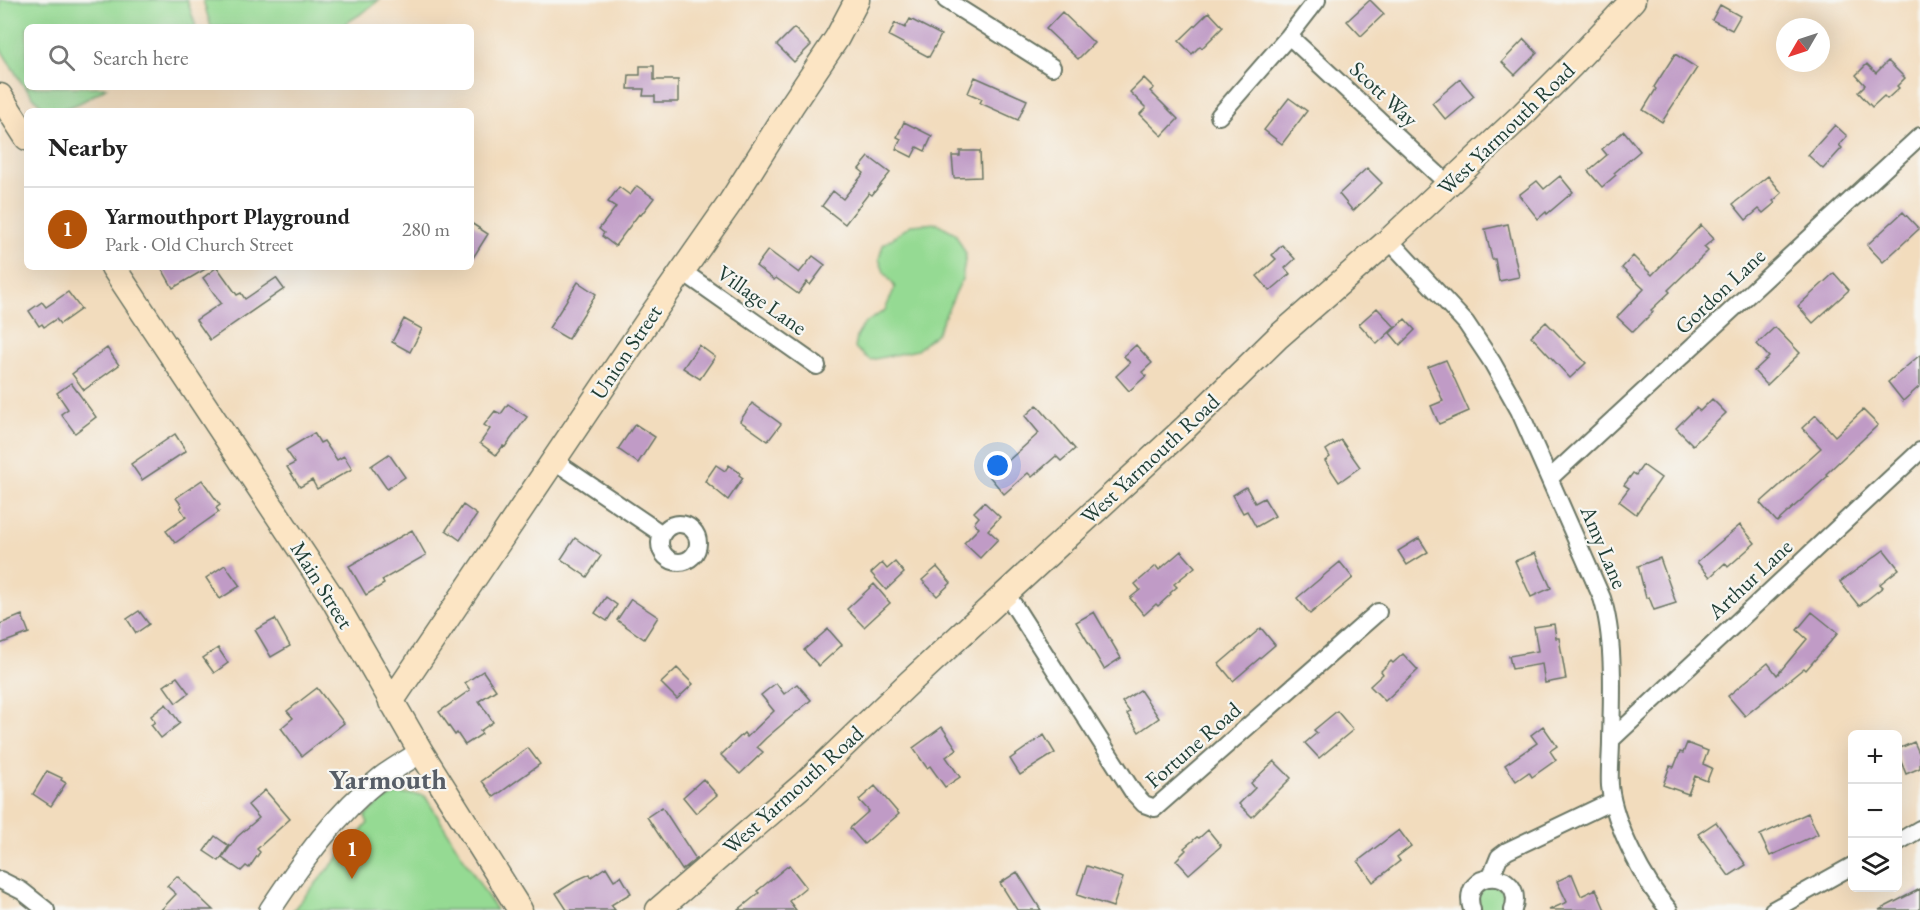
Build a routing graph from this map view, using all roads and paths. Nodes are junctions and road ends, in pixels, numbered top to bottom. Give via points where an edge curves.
1 (857, 0) edge
2 (946, 0) edge
3 (1317, 0) edge
4 (1633, 0) edge
5 (1289, 36) junction
6 (1052, 67) dead end
7 (0, 96) edge
8 (1219, 116) dead end
9 (24, 133) edge
10 (1920, 136) edge
11 (1448, 184) junction
12 (1389, 240) junction
13 (115, 270) edge
14 (682, 271) junction
15 (817, 366) dead end
16 (1920, 451) edge
17 (553, 460) junction
18 (1550, 478) junction
19 (662, 534) dead end
20 (1006, 593) junction
21 (1378, 612) dead end
22 (391, 702) junction
23 (1611, 740) junction
24 (421, 752) junction
25 (1612, 801) junction
26 (1920, 829) edge
27 (1902, 840) edge
28 (1848, 868) edge
29 (1491, 877) junction
30 (0, 880) edge
31 (46, 910) edge
32 (270, 910) edge
33 (520, 910) edge
34 (658, 910) edge
35 (1472, 910) edge
36 (1513, 910) edge
37 (1669, 910) edge
38 (1773, 910) edge

1 - 14 main road, Union Street via 837,38
2 - 6 street
3 - 5 street
4 - 11 main road, West Yarmouth Road via 1571,66
5 - 8 street
5 - 11 street, Scott Way
7 - 9 main road
10 - 18 street, Gordon Lane
11 - 12 main road, West Yarmouth Road
12 - 18 street, Amy Lane via 1481,343 1519,410
12 - 20 main road, West Yarmouth Road via 1278,337
13 - 22 main road, Main Street via 333,599
14 - 15 street, Village Lane
14 - 17 main road, Union Street
16 - 23 street, Arthur Lane
17 - 19 street
17 - 22 main road, Union Street
18 - 23 street, Amy Lane via 1607,615
20 - 21 street, Fortune Road via 1133,792 1144,804 1155,808
20 - 34 main road, West Yarmouth Road via 804,784
22 - 24 main road, Main Street
23 - 25 street, Amy Lane
24 - 32 street via 381,778 343,814
24 - 33 main road, Main Street
25 - 29 street via 1508,850 1499,857
25 - 37 street, Amy Lane via 1633,854
26 - 27 street
28 - 38 street
29 - 35 street via 1473,888 1469,899
29 - 36 street via 1511,887 1515,897
30 - 31 street

